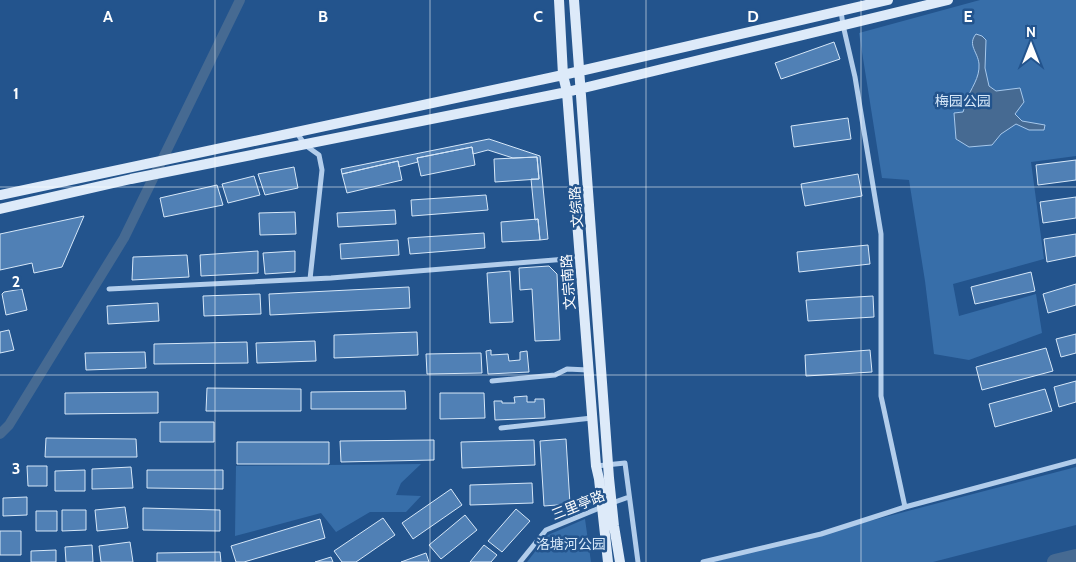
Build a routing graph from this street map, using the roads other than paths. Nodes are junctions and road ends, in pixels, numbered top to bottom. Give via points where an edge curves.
1 (559, 0) edge
2 (574, 0) edge
3 (888, 0) edge
4 (948, 0) edge
5 (841, 10) junction
6 (843, 26) junction
7 (580, 71) junction
8 (563, 75) junction
9 (581, 89) junction
10 (567, 92) junction
11 (297, 132) junction
12 (305, 145) junction
13 (0, 195) edge
14 (0, 209) edge
15 (579, 258) junction
16 (310, 279) junction
17 (109, 289) dead end
18 (588, 370) junction
19 (492, 381) dead end
20 (592, 418) junction
21 (501, 428) dead end
22 (1076, 461) edge
23 (608, 465) junction
24 (596, 466) junction
25 (604, 478) junction
26 (629, 497) junction
27 (905, 507) junction
28 (520, 562) edge
29 (608, 562) edge
30 (620, 562) edge
31 (638, 562) edge
32 (703, 562) edge

1 - 8 main road, 文宗南路
2 - 7 main road, 文综路
3 - 5 main road
4 - 6 main road
5 - 6 street
5 - 7 main road
6 - 9 main road
6 - 27 street via 855,76 881,234 881,396
7 - 8 main road
7 - 9 main road, 文综路
8 - 10 main road, 文宗南路
8 - 11 main road
9 - 10 main road
9 - 23 main road, 文综路
10 - 12 main road
10 - 15 main road, 文宗南路
11 - 12 street
11 - 13 main road
12 - 14 main road via 178,169
12 - 16 street via 319,155 322,170
15 - 16 street
15 - 18 main road, 文宗南路
16 - 17 street
18 - 19 street via 567,369 555,375
18 - 20 main road, 文宗南路
20 - 21 street
20 - 24 main road, 文宗南路
22 - 27 street
23 - 24 street
23 - 25 main road, 文综路
23 - 26 street via 625,463
24 - 25 main road, 文宗南路
25 - 29 main road, 文宗南路
25 - 30 main road, 文综路
26 - 28 street, 三里亭路 via 546,530
26 - 31 street
27 - 32 street via 820,534

